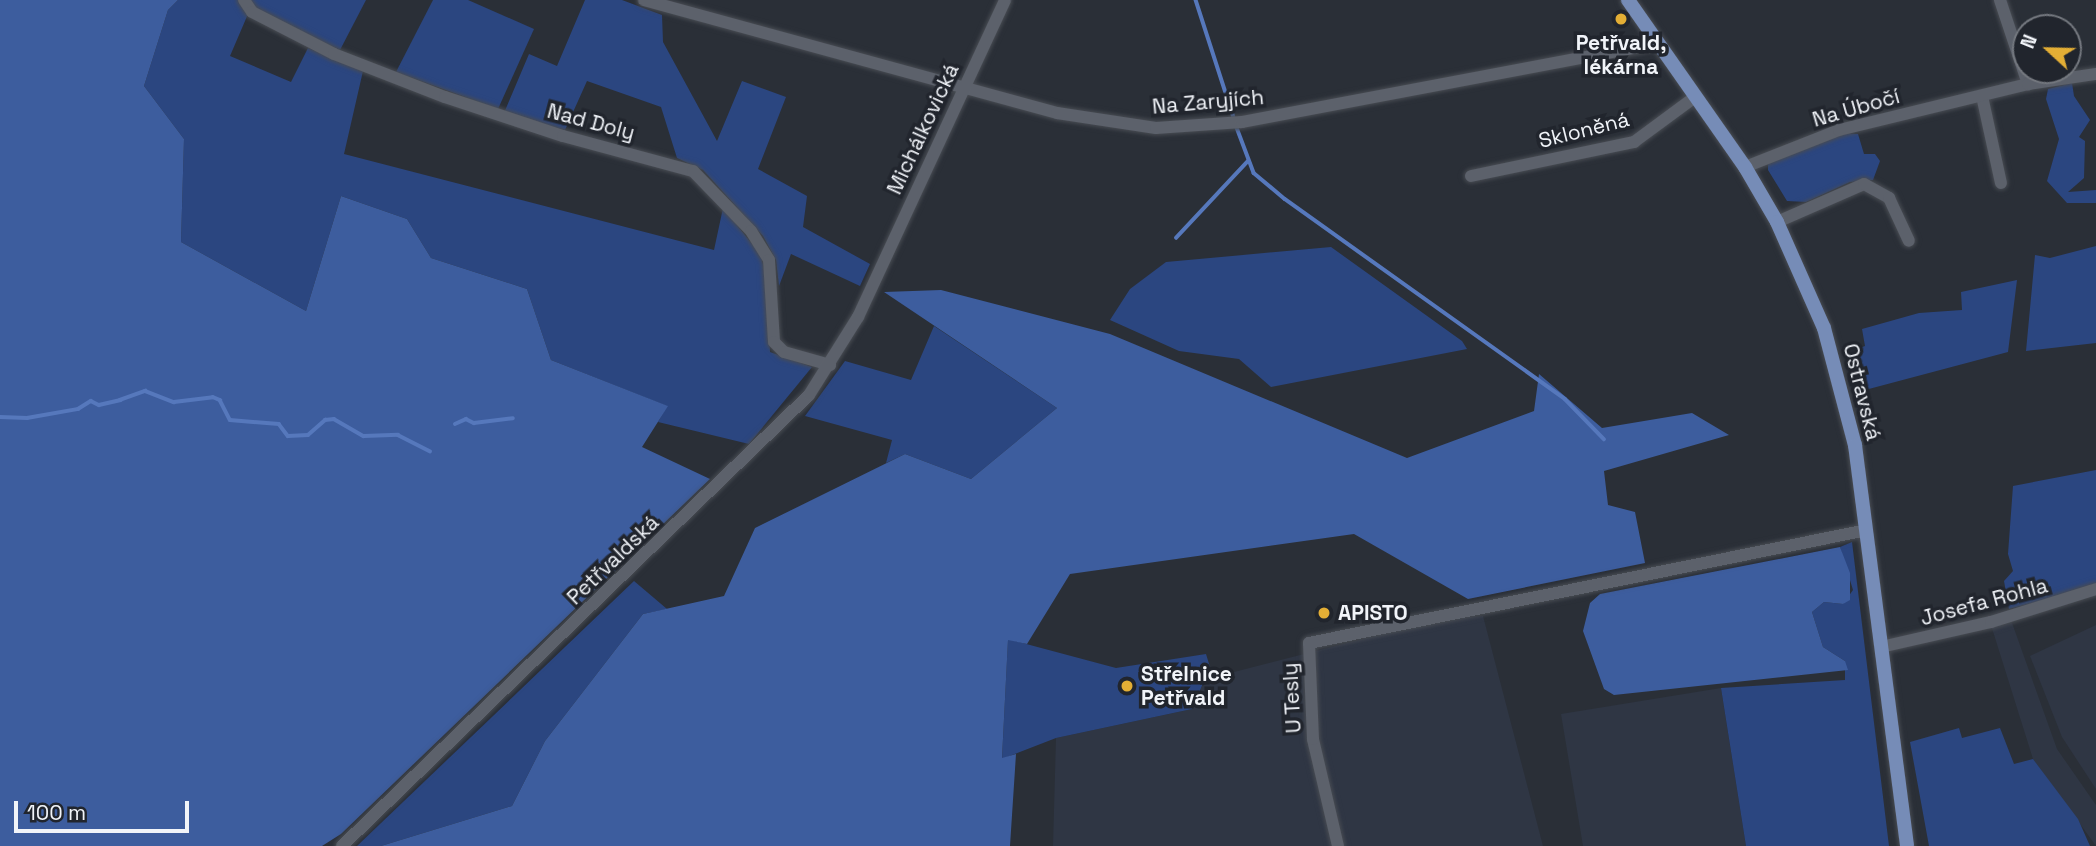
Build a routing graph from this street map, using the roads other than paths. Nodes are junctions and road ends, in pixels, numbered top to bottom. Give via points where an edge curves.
1 (244, 0) edge
2 (644, 0) edge
3 (1005, 0) edge
4 (1629, 0) edge
5 (2000, 0) edge
6 (2012, 36) edge
7 (1659, 43) junction
8 (2028, 84) edge
9 (963, 89) junction
10 (1982, 96) junction
11 (1695, 97) junction
12 (1745, 167) junction
13 (1471, 176) dead end
14 (2001, 183) dead end
15 (1777, 222) junction
16 (1909, 241) dead end
17 (877, 275) joint
18 (830, 366) junction
19 (1867, 530) junction
20 (2096, 589) edge
21 (1881, 647) junction
22 (342, 846) edge
23 (1338, 846) edge
24 (1908, 846) edge

1 - 18 street, Nad Doly via 251,12 334,54 445,97 550,132 693,171 751,232 769,260 774,342 785,352
2 - 9 street, Na Zaryjích
3 - 9 street, Michálkovická
4 - 7 main road, Ostravská
5 - 6 street
7 - 9 street, Na Zaryjích via 1242,122 1177,128 1107,124
7 - 11 main road, Ostravská
8 - 10 street, Na Úbočí
9 - 17 street, Michálkovická
10 - 12 street, Na Úbočí via 1839,130
10 - 14 street
11 - 12 main road, Ostravská
11 - 13 street, Skloněná via 1634,142
12 - 15 main road, Ostravská
15 - 16 street via 1864,184 1889,198
15 - 19 main road, Ostravská via 1809,288 1837,369 1855,445
17 - 18 street, Petřvaldská
18 - 22 street, Petřvaldská via 773,435
19 - 21 main road, Ostravská
19 - 23 street, U Tesly via 1309,643 1313,739
20 - 21 street, Josefa Rohla via 1991,622
21 - 24 main road, Ostravská

